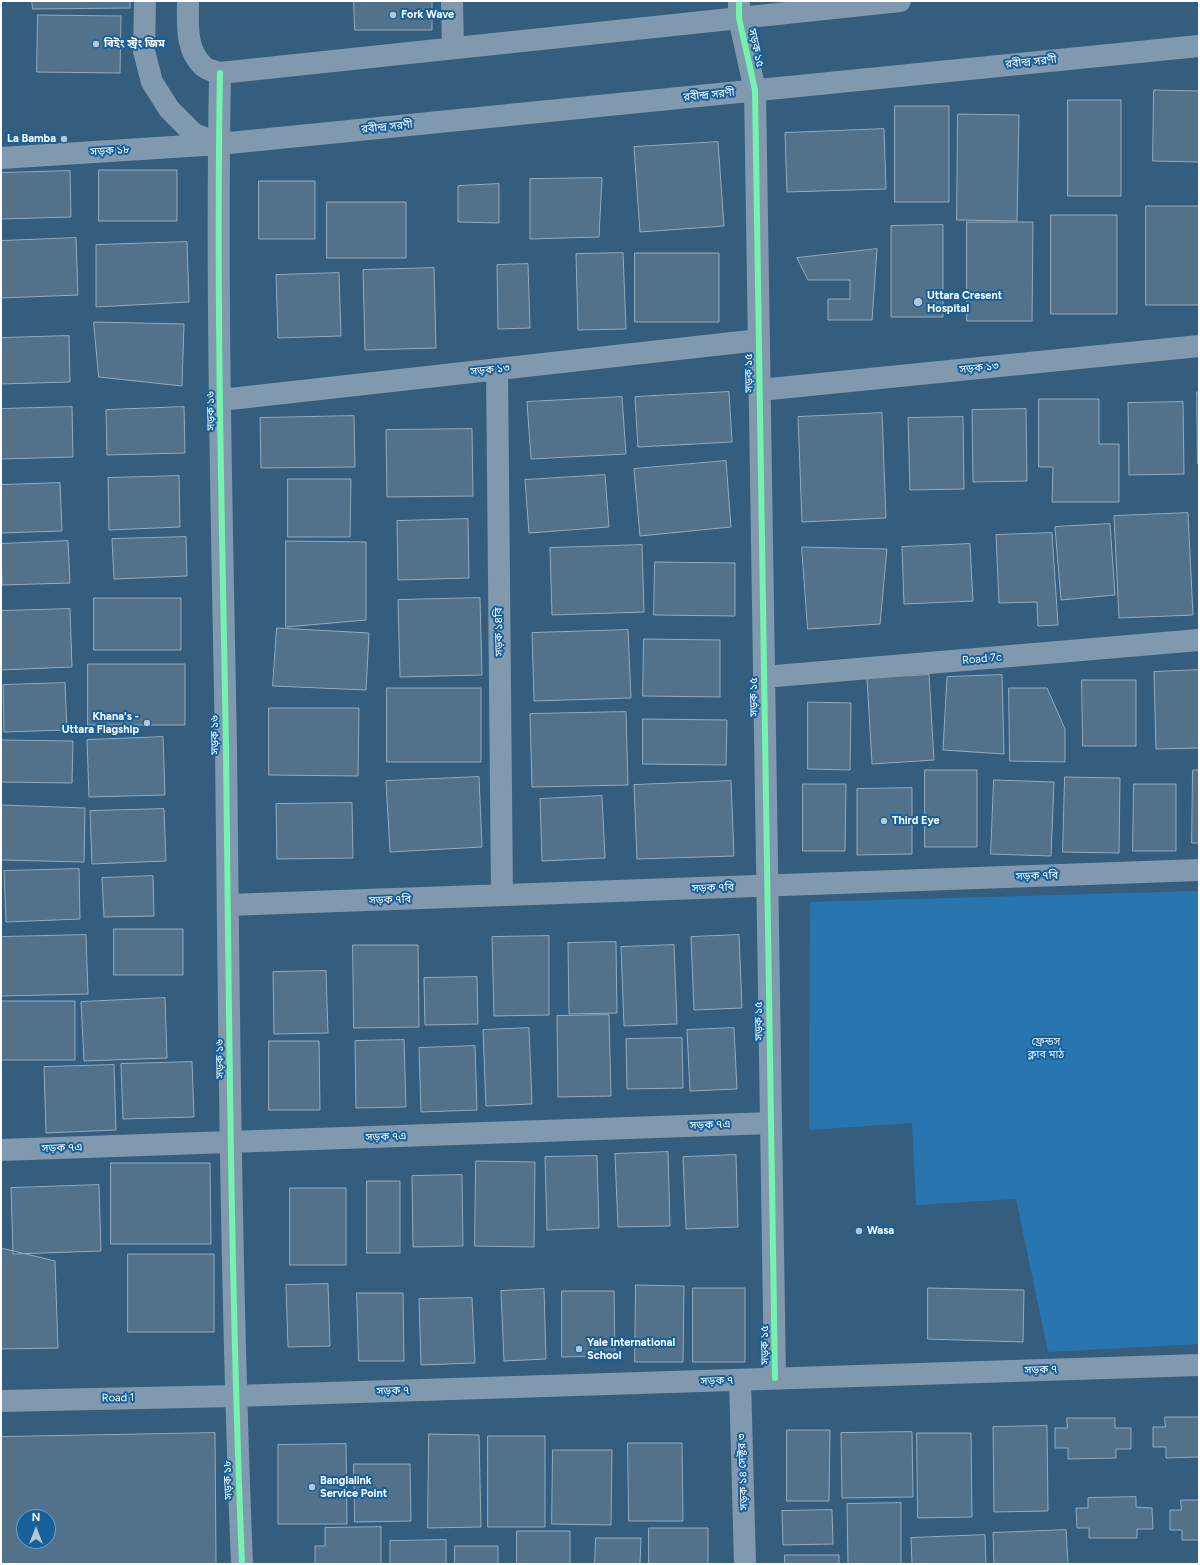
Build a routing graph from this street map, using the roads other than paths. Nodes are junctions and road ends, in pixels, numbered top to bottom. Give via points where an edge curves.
1 (145, 1) edge
2 (188, 1) edge
3 (452, 1) edge
4 (900, 1) edge
5 (739, 10) edge
6 (1199, 46) edge
7 (452, 48) junction
8 (220, 73) junction
9 (755, 90) junction
10 (219, 144) junction
11 (1, 158) edge
12 (759, 340) junction
13 (1199, 346) edge
14 (497, 369) junction
15 (760, 390) junction
16 (221, 400) junction
17 (1199, 640) edge
18 (764, 677) junction
19 (1199, 870) edge
20 (767, 886) junction
21 (502, 895) junction
22 (228, 906) junction
23 (771, 1123) junction
24 (232, 1142) junction
25 (1, 1150) edge
26 (1199, 1365) edge
27 (775, 1378) junction
28 (740, 1380) junction
29 (235, 1396) junction
30 (1, 1401) edge
31 (242, 1564) edge
32 (745, 1564) edge

1 - 10 street via 144,51 152,82 169,109 194,134
2 - 8 street via 188,33 192,50 204,67
3 - 7 street
4 - 5 street
5 - 7 street
5 - 9 street, সড়ক ১৫
6 - 9 street, রবীন্দ্র সরণী
7 - 8 street
8 - 10 street, সড়ক ১৬
9 - 10 street, রবীন্দ্র সরণী
9 - 12 street, সড়ক ১৫
10 - 11 street, সড়ক ১৮
10 - 16 street, সড়ক ১৬
12 - 14 street, সড়ক ১৩
12 - 15 street, সড়ক ১৫
13 - 15 street, সড়ক ১৩
14 - 16 street, সড়ক ১৩
14 - 21 street, সড়ক ১৪বি
15 - 18 street, সড়ক ১৫
16 - 22 street, সড়ক ১৬
17 - 18 street, Road 7c
18 - 20 street, সড়ক ১৫
19 - 20 street, সড়ক ৭বি
20 - 21 street, সড়ক ৭বি
20 - 23 street, সড়ক ১৫
21 - 22 street, সড়ক ৭বি
22 - 24 street, সড়ক ১৬
23 - 24 street, সড়ক ৭এ
23 - 27 street, সড়ক ১৫
24 - 25 street, সড়ক ৭এ
24 - 29 street, সড়ক ১৬
26 - 27 street, সড়ক ৭
27 - 28 street, সড়ক ৭
28 - 29 street, সড়ক ৭
28 - 32 street, সড়ক ১৪ সেক্টর ৩
29 - 30 street, Road 1
29 - 31 street, সড়ক ১৮

